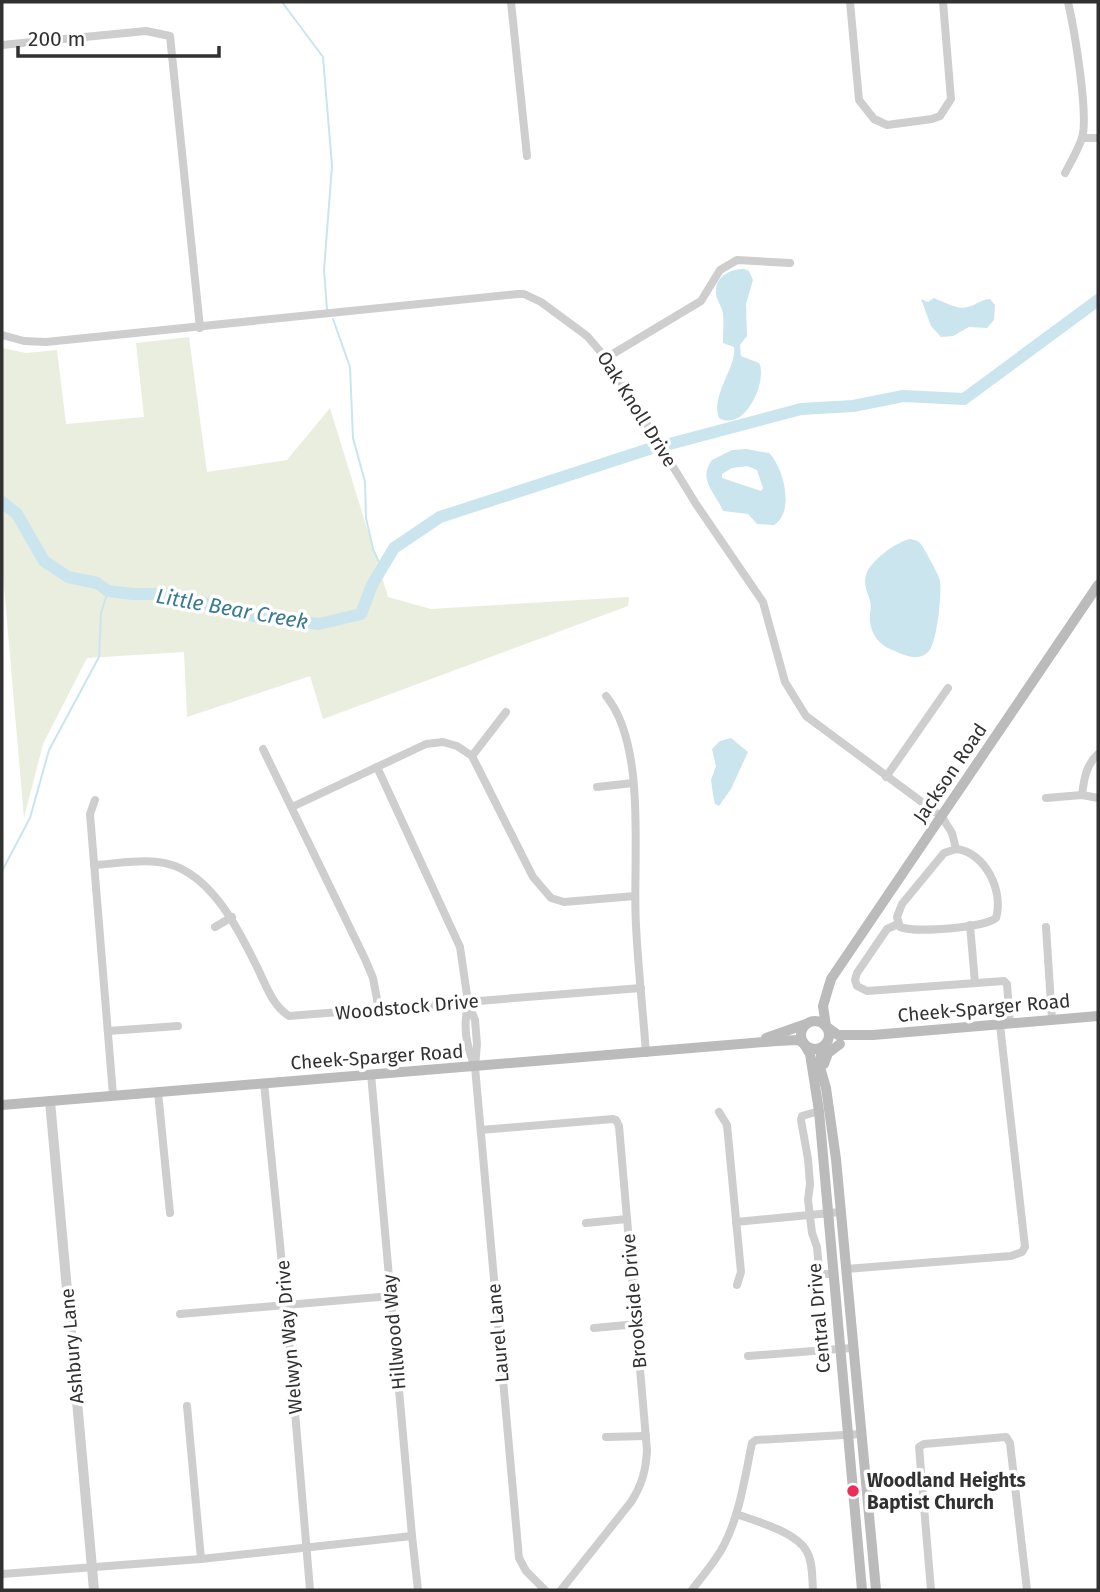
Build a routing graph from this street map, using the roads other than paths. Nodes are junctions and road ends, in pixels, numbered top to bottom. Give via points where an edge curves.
1 (511, 2) edge
2 (850, 2) edge
3 (943, 2) edge
4 (1068, 2) edge
5 (2, 45) edge
6 (1082, 138) junction
7 (1098, 138) edge
8 (527, 156) dead end
9 (1065, 173) dead end
10 (790, 263) dead end
11 (200, 328) junction
12 (2, 335) edge
13 (606, 358) junction
14 (1098, 585) edge
15 (948, 688) dead end
16 (606, 696) dead end
17 (506, 712) dead end
18 (264, 749) dead end
19 (1098, 754) edge
20 (472, 756) junction
21 (377, 767) junction
22 (886, 777) junction
23 (633, 783) junction
24 (597, 787) dead end
25 (1082, 795) junction
26 (1046, 798) dead end
27 (1098, 798) edge
28 (95, 800) dead end
29 (292, 807) junction
30 (942, 817) junction
31 (956, 849) junction
32 (94, 865) junction
33 (635, 896) junction
34 (232, 917) junction
35 (898, 924) junction
36 (970, 925) junction
37 (215, 927) dead end
38 (1046, 927) dead end
39 (831, 979) junction
40 (975, 983) junction
41 (640, 988) junction
42 (468, 1002) junction
43 (379, 1010) junction
44 (1098, 1016) edge
45 (1052, 1020) junction
46 (807, 1023) junction
47 (1005, 1024) junction
48 (178, 1026) dead end
49 (827, 1027) junction
50 (108, 1031) junction
51 (873, 1035) junction
52 (754, 1044) junction
53 (804, 1044) junction
54 (840, 1044) junction
55 (823, 1047) junction
56 (646, 1053) junction
57 (475, 1067) junction
58 (371, 1074) junction
59 (264, 1083) junction
60 (826, 1088) junction
61 (158, 1092) junction
62 (113, 1095) junction
63 (50, 1101) junction
64 (2, 1105) edge
65 (819, 1111) junction
66 (719, 1112) dead end
67 (481, 1130) junction
68 (841, 1212) junction
69 (170, 1213) dead end
70 (828, 1213) junction
71 (810, 1215) junction
72 (627, 1219) junction
73 (736, 1222) junction
74 (586, 1223) dead end
75 (846, 1269) junction
76 (833, 1274) junction
77 (737, 1285) dead end
78 (391, 1296) junction
79 (286, 1305) junction
80 (180, 1314) dead end
81 (636, 1324) junction
82 (594, 1328) dead end
83 (852, 1348) junction
84 (839, 1349) junction
85 (748, 1356) dead end
86 (187, 1406) dead end
87 (861, 1434) junction
88 (847, 1435) junction
89 (646, 1436) junction
90 (606, 1437) dead end
91 (736, 1514) junction
92 (412, 1536) junction
93 (308, 1548) junction
94 (201, 1559) junction
95 (92, 1567) junction
96 (2, 1574) edge
97 (94, 1590) edge
98 (310, 1590) edge
99 (418, 1590) edge
100 (545, 1590) edge
101 (561, 1590) edge
102 (694, 1590) edge
103 (813, 1590) edge
104 (862, 1590) edge
105 (876, 1590) edge
106 (930, 1590) edge
107 (1027, 1590) edge

1 - 8 street
2 - 3 street via 859,100 887,125 932,120 951,99
4 - 6 street
5 - 11 street via 146,31 170,36
6 - 7 street
6 - 9 street
10 - 13 street via 731,263 720,270 701,301
11 - 12 street, Oak Knoll Drive via 46,342
11 - 13 street, Oak Knoll Drive via 524,294 587,335
13 - 22 street, Oak Knoll Drive via 763,603 785,682 797,705
14 - 30 main road, Jackson Road
15 - 22 street
16 - 23 street via 622,727
17 - 20 street
18 - 29 street
19 - 25 street via 1085,774
20 - 21 street via 457,746 437,742
20 - 33 street via 533,877 551,898 564,902
21 - 29 street
21 - 42 street, Laurel Lane via 453,929 464,960
22 - 30 street, Oak Knoll Drive
23 - 24 street
23 - 33 street
25 - 26 street
25 - 27 street
28 - 32 street via 90,814
29 - 43 street via 369,968
30 - 31 street
30 - 39 main road, Jackson Road
31 - 35 street via 944,853 902,904
31 - 36 street via 978,859 995,888 996,918
32 - 34 street, Woodstock Drive via 172,865 198,880
32 - 50 street
33 - 41 street
34 - 37 street
34 - 43 street, Woodstock Drive via 276,1004 289,1016
35 - 36 street via 912,930
35 - 40 street via 887,929 856,973 859,988
36 - 40 street
38 - 45 street
39 - 46 main road, Jackson Road via 821,988
39 - 49 main road, Jackson Road via 822,1006
40 - 47 street via 1006,982
41 - 42 street, Woodstock Drive
41 - 56 street
42 - 43 street, Woodstock Drive
42 - 57 street, Laurel Lane via 475,1020
44 - 45 main road, Cheek-Sparger Road
45 - 47 main road, Cheek-Sparger Road
46 - 49 main road via 816,1021
46 - 52 main road, Cheek-Sparger Road
46 - 53 main road via 801,1035
47 - 51 main road, Cheek-Sparger Road
47 - 75 street via 1026,1241 1022,1252
48 - 50 street
49 - 51 main road, Cheek-Sparger Road via 838,1035
49 - 55 main road via 830,1036
50 - 62 street
51 - 54 main road, Cheek-Sparger Road
52 - 53 main road, Cheek-Sparger Road via 789,1040
52 - 56 main road, Cheek-Sparger Road
53 - 55 main road
53 - 65 main road, Central Drive via 810,1054
54 - 55 main road, Cheek-Sparger Road
54 - 60 main road via 825,1061
55 - 60 main road, Central Drive via 819,1064
56 - 57 main road, Cheek-Sparger Road
57 - 58 main road, Cheek-Sparger Road
57 - 67 street, Laurel Lane
58 - 59 main road, Cheek-Sparger Road
58 - 78 street, Hillwood Way
59 - 61 main road, Cheek-Sparger Road
59 - 79 street, Welwyn Way Drive
60 - 68 main road, Central Drive
61 - 62 main road, Cheek-Sparger Road
61 - 69 street
62 - 63 main road, Cheek-Sparger Road
63 - 64 main road, Cheek-Sparger Road
63 - 95 street, Ashbury Lane
65 - 70 main road, Central Drive
65 - 71 street via 807,1113 801,1120
66 - 73 street via 727,1125
67 - 72 street, Brookside Drive via 616,1120
67 - 100 street, Laurel Lane via 519,1558
68 - 70 street
68 - 75 main road, Central Drive
70 - 71 street
70 - 76 main road, Central Drive
71 - 73 street
71 - 76 street via 819,1269 822,1274
72 - 74 street
72 - 81 street, Brookside Drive
73 - 77 street via 741,1272
75 - 83 main road, Central Drive
76 - 84 main road, Central Drive
78 - 79 street
78 - 92 street, Hillwood Way
79 - 80 street
79 - 93 street, Welwyn Way Drive
81 - 82 street
81 - 89 street, Brookside Drive
83 - 84 street
83 - 87 main road, Central Drive
84 - 85 street
84 - 88 main road, Central Drive
86 - 94 street
87 - 88 street
87 - 105 main road, Central Drive
88 - 91 street via 756,1440
88 - 104 main road, Central Drive
89 - 90 street
89 - 101 street, Brookside Drive via 646,1470 640,1488
91 - 102 street via 725,1544
91 - 103 street via 803,1545
92 - 93 street
92 - 99 street, Hillwood Way
93 - 94 street
93 - 98 street, Welwyn Way Drive
94 - 95 street
95 - 96 street
95 - 97 street, Ashbury Lane
106 - 107 street via 918,1449 924,1444 1006,1437

